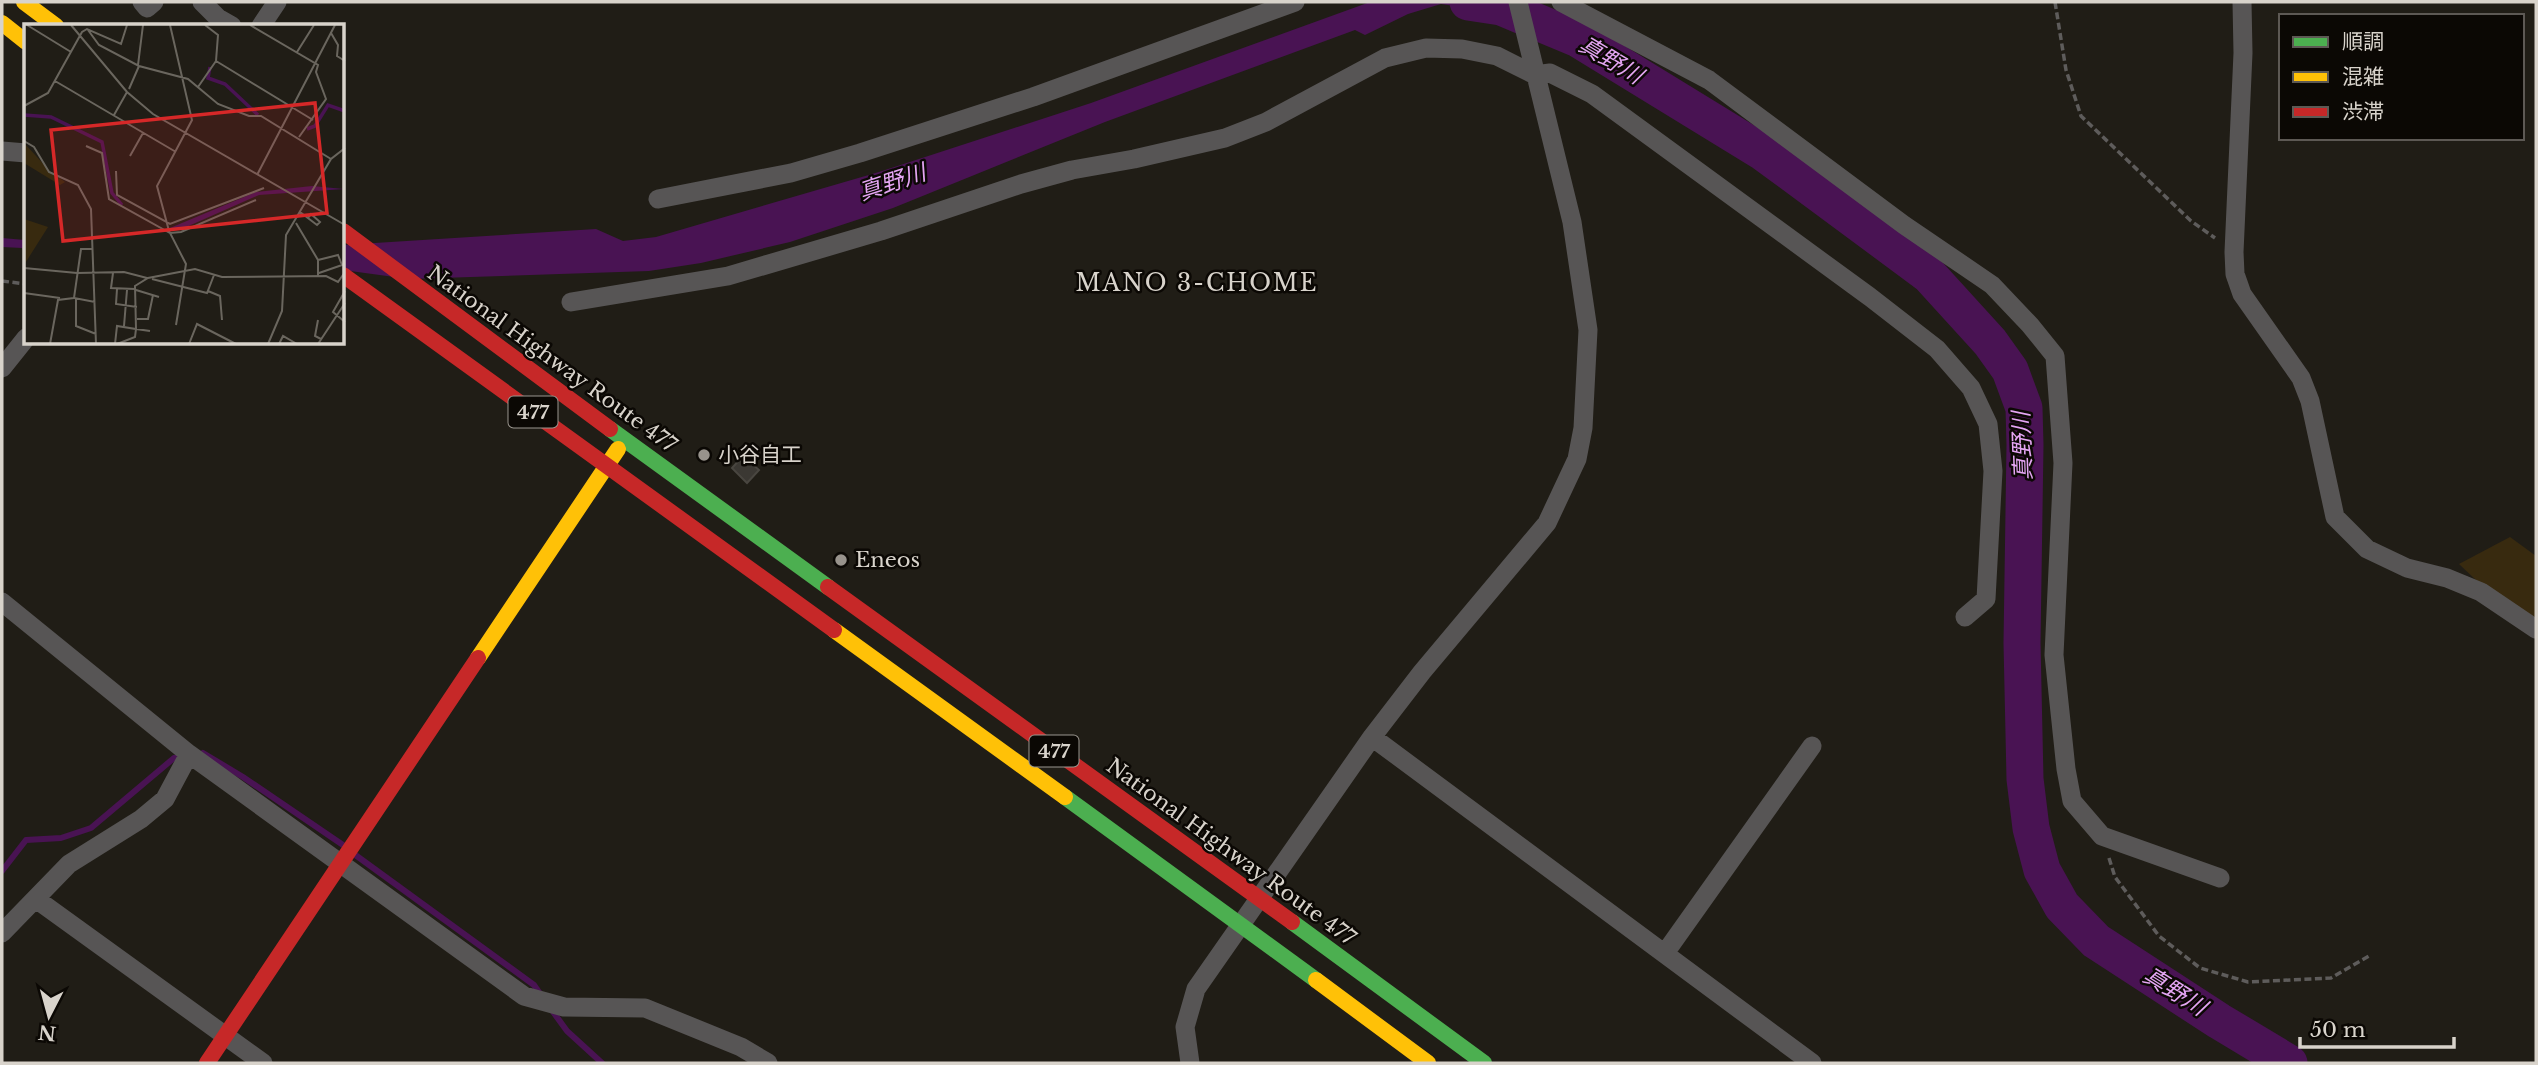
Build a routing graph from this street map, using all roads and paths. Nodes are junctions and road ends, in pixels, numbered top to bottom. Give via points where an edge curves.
1 (24, 2) edge
2 (142, 2) edge
3 (154, 2) edge
4 (202, 2) edge
5 (277, 2) edge
6 (1295, 2) edge
7 (1518, 2) edge
8 (1561, 2) edge
9 (2055, 2) edge
10 (2242, 2) edge
11 (2, 23) edge
12 (53, 24) edge
13 (228, 24) edge
14 (262, 24) edge
15 (24, 40) edge
16 (1533, 68) junction
17 (2, 151) edge
18 (24, 153) edge
19 (658, 199) dead end
20 (345, 232) edge
21 (2234, 252) junction
22 (345, 276) edge
23 (2, 281) edge
24 (24, 284) edge
25 (571, 302) dead end
26 (24, 340) edge
27 (2, 368) edge
28 (624, 439) junction
29 (607, 466) junction
30 (2, 602) edge
31 (1965, 617) dead end
32 (2536, 629) edge
33 (1372, 737) junction
34 (1812, 746) dead end
35 (189, 754) junction
36 (2102, 836) junction
37 (342, 864) junction
38 (2220, 878) dead end
39 (1259, 898) junction
40 (36, 899) junction
41 (1242, 925) junction
42 (2, 933) edge
43 (1665, 953) junction
44 (2369, 956) dead end
45 (225, 1036) junction
46 (207, 1063) edge
47 (262, 1063) edge
48 (768, 1063) edge
49 (1190, 1063) edge
50 (1428, 1063) edge
51 (1484, 1063) edge
52 (1812, 1063) edge

1 - 12 main road
2 - 3 street via 147,8
4 - 13 street
5 - 14 street
6 - 19 street via 860,153 790,173
7 - 16 street
8 - 36 street via 1709,80 1992,285 2055,356 2063,463 2054,655 2072,801
9 - 21 path via 2066,70 2081,116 2191,221
10 - 21 street
11 - 15 main road
16 - 25 street via 1462,49 1426,48 1385,58 1266,122 1225,138 1021,184 728,276
16 - 31 street via 1592,94 1870,297 1937,349 1971,388 1988,424 1993,471 1986,599
16 - 33 street via 1572,222 1588,330 1577,459 1547,523
17 - 18 street
20 - 28 main road, National Highway Route 477 / 477
21 - 32 street via 2242,294 2301,377 2335,517 2367,549 2407,568 2482,592
22 - 29 main road, 477
23 - 24 path
26 - 27 street
28 - 29 main road
28 - 39 main road, National Highway Route 477 / 477
29 - 37 main road
29 - 41 main road, 477
30 - 35 street
33 - 39 street
33 - 43 street
34 - 43 street
35 - 37 street
35 - 40 street via 165,799 69,864
36 - 38 street
36 - 44 path via 2115,877 2159,936 2200,968 2248,982 2331,978
37 - 45 main road
37 - 48 street via 524,996 564,1007 645,1008 741,1047
39 - 41 street
39 - 51 main road, National Highway Route 477 / 477
40 - 42 street
40 - 45 street
41 - 49 street via 1196,989 1185,1027
41 - 50 main road, 477
43 - 52 street
45 - 46 main road
45 - 47 street

